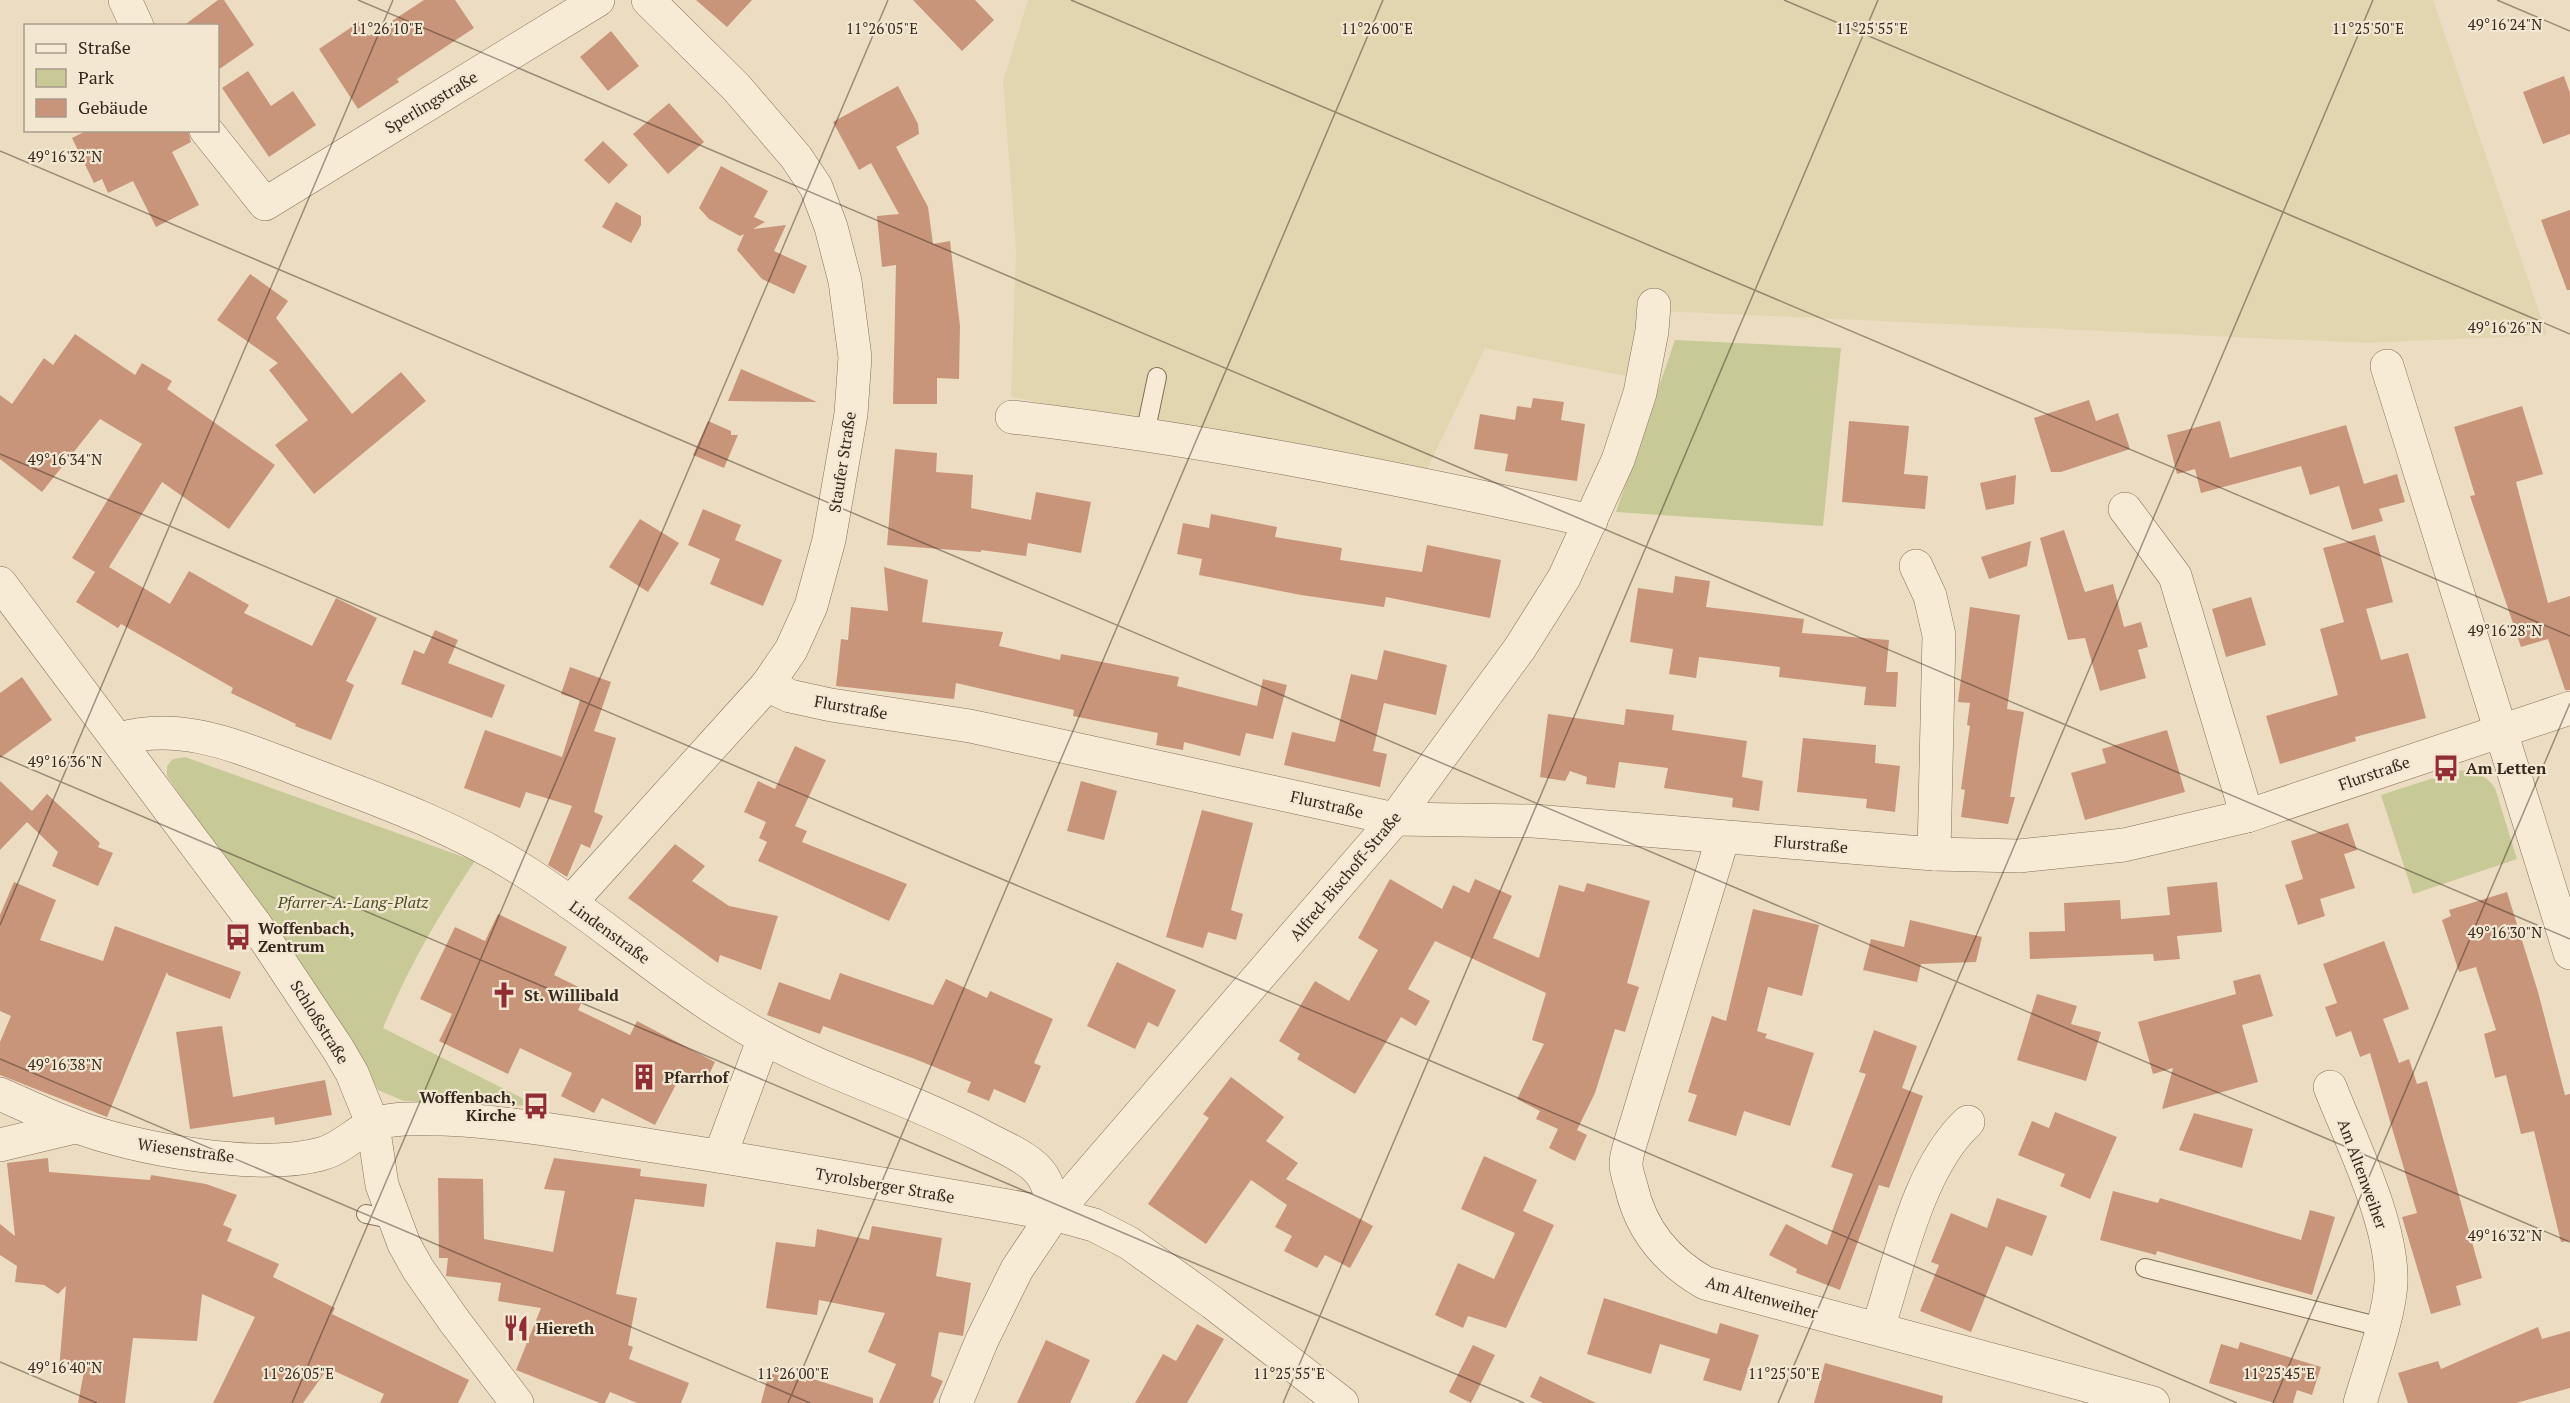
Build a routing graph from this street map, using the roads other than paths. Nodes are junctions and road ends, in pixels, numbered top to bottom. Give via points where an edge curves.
1 (124, 0) edge
2 (597, 0) edge
3 (648, 0) edge
4 (136, 24) edge
5 (208, 132) edge
6 (1653, 305) dead end
7 (2387, 366) dead end
8 (1157, 377) dead end
9 (1012, 417) dead end
10 (1145, 434) junction
11 (2125, 509) dead end
12 (1591, 521) junction
13 (1916, 566) dead end
14 (0, 583) edge
15 (767, 685) junction
16 (2570, 708) edge
17 (2502, 729) junction
18 (119, 739) junction
19 (2247, 816) junction
20 (1395, 819) junction
21 (1723, 837) junction
22 (1934, 854) junction
23 (570, 903) junction
24 (2570, 953) edge
25 (764, 1038) junction
26 (2330, 1087) dead end
27 (0, 1094) edge
28 (1968, 1122) dead end
29 (372, 1125) junction
30 (75, 1126) junction
31 (0, 1144) edge
32 (720, 1156) junction
33 (1054, 1214) junction
34 (2145, 1268) dead end
35 (1878, 1328) junction
36 (2381, 1328) junction
37 (514, 1402) edge
38 (956, 1403) edge
39 (1342, 1403) edge
40 (2153, 1403) edge
41 (2360, 1403) edge

1 - 4 street
2 - 5 street, Sperlingstraße via 265,204
3 - 15 street, Staufer Straße via 736,87 796,157 816,187 845,281 855,357 851,414 829,540 811,606 791,650
6 - 12 street, Alfred-Bischoff-Straße via 1640,393 1618,460
7 - 17 street
8 - 10 lane
9 - 10 street
10 - 12 street via 1454,490
11 - 19 street via 2175,576
12 - 20 street, Alfred-Bischoff-Straße via 1564,578 1520,648
13 - 22 street via 1930,596 1939,635
14 - 18 street, Schloßstraße
15 - 20 street, Flurstraße via 790,696 831,705 970,726
15 - 23 street, Staufer Straße
16 - 17 street, Flurstraße
17 - 19 street, Flurstraße
17 - 24 street
18 - 23 street, Lindenstraße via 170,732 229,743 452,831 525,872
18 - 29 street, Schloßstraße via 298,985 352,1072
19 - 22 street, Flurstraße via 2124,845 2019,856
20 - 21 street, Flurstraße via 1534,821
20 - 33 street, Alfred-Bischoff-Straße
21 - 22 street, Flurstraße
21 - 35 street, Am Altenweiher via 1631,1141 1626,1164 1633,1195 1646,1227 1662,1251 1681,1269 1706,1282
23 - 25 street, Lindenstraße via 676,981
25 - 32 street
25 - 33 street, Lindenstraße via 1025,1158 1048,1187
26 - 36 street, Am Altenweiher via 2385,1231 2391,1285
27 - 30 street, Wiesenstraße
28 - 35 street via 1938,1159 1923,1190
29 - 30 street, Wiesenstraße via 342,1147 271,1170 109,1137
29 - 32 street, Tyrolsberger Straße via 417,1119 469,1122
29 - 37 street, Schloßstraße via 382,1185 380,1217
30 - 31 street
32 - 33 street, Tyrolsberger Straße
33 - 38 street, Alfred-Bischoff-Straße via 1017,1269
33 - 39 street, Tyrolsberger Straße via 1094,1225 1129,1243
34 - 36 lane
35 - 40 street, Am Altenweiher
36 - 41 street, Am Altenweiher

